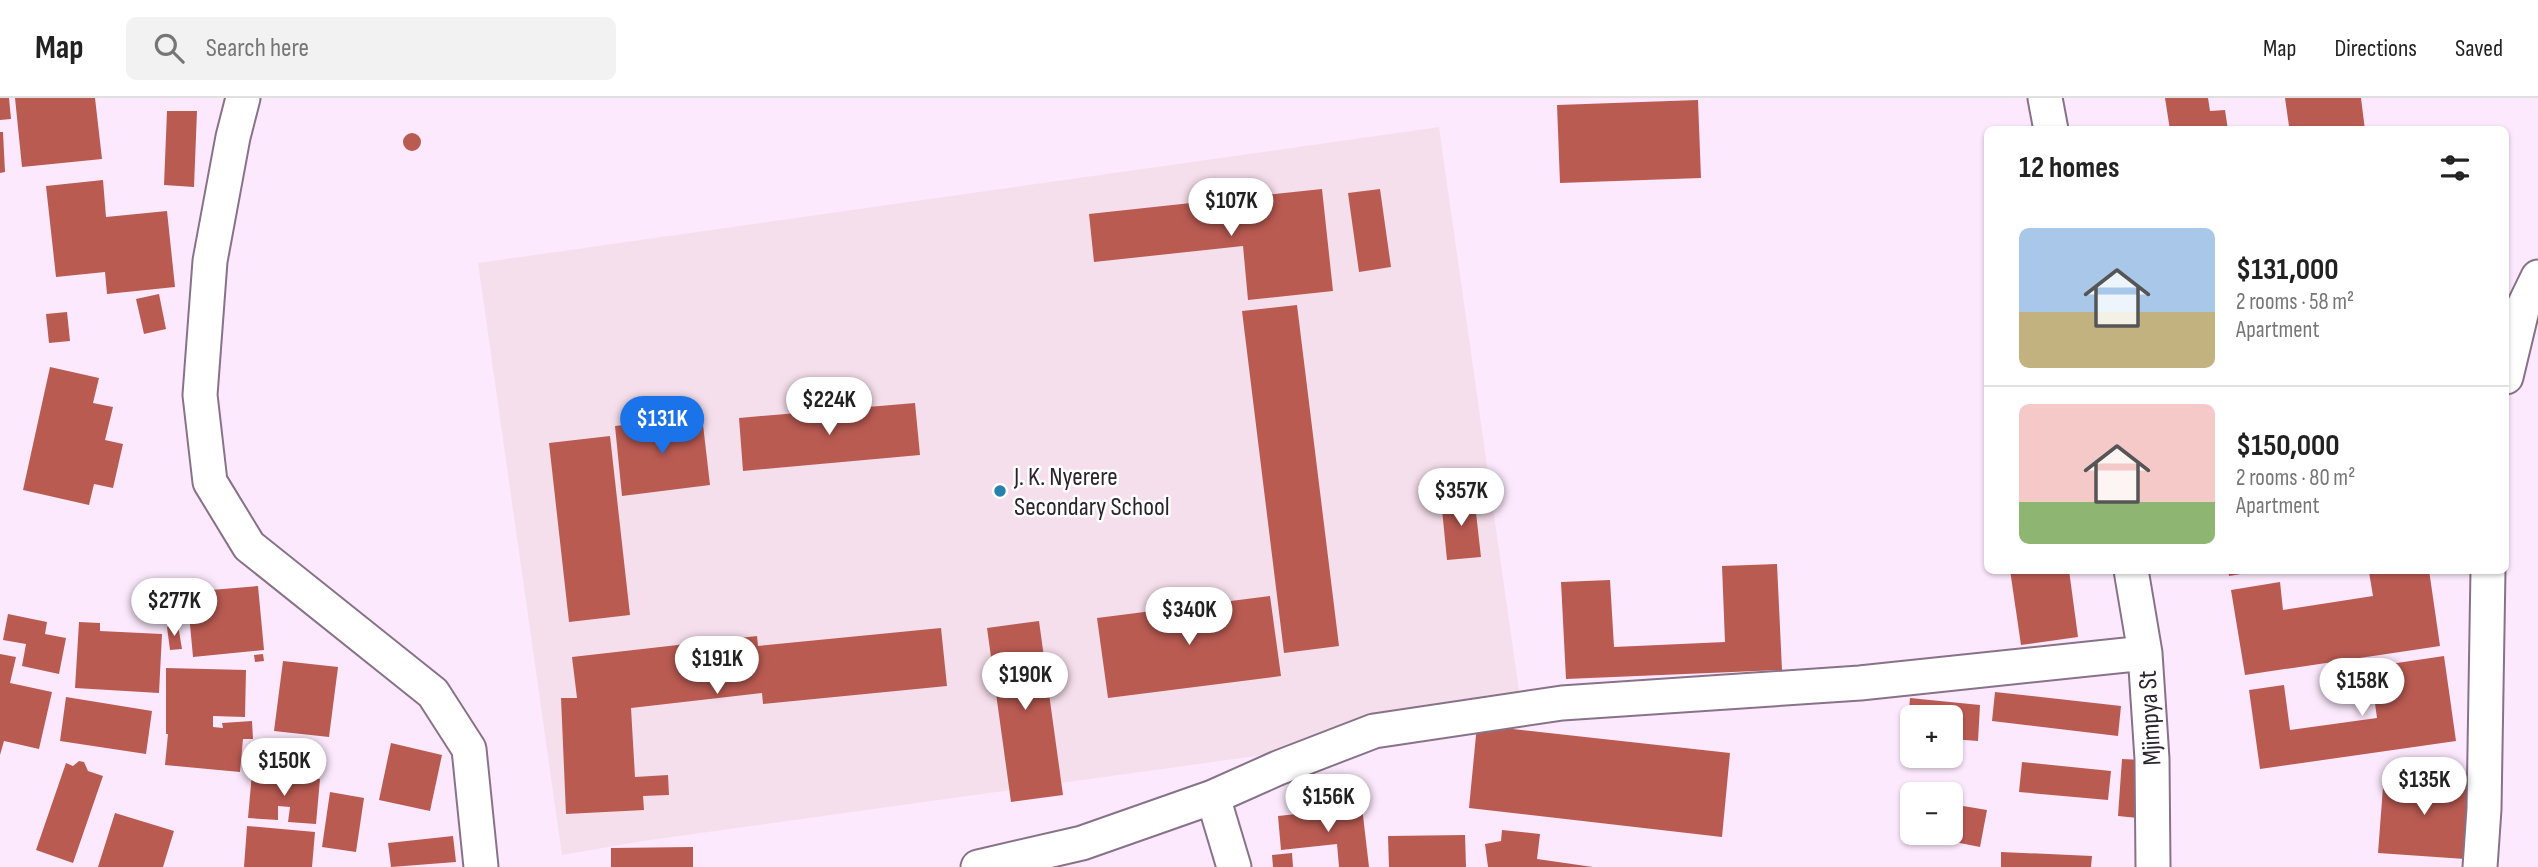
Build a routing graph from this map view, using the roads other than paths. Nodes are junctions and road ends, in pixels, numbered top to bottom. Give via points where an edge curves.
1 (243, 98) edge
2 (2045, 98) edge
3 (2050, 126) edge
4 (2538, 276) edge
5 (2509, 364) edge
6 (2131, 574) edge
7 (2488, 574) edge
8 (2145, 653) junction
9 (1213, 797) junction
10 (481, 867) edge
11 (978, 867) edge
12 (1234, 867) edge
13 (2153, 867) edge
14 (2480, 867) edge

1 - 10 street via 210,261 200,395 210,482 249,547 433,693 469,749
2 - 3 street
4 - 5 street via 2522,310
6 - 8 street, Mjimpya St
7 - 14 street
8 - 9 street via 1860,683 1562,704 1374,731
8 - 13 street, Mjimpya St
9 - 11 street via 1082,843
9 - 12 street

